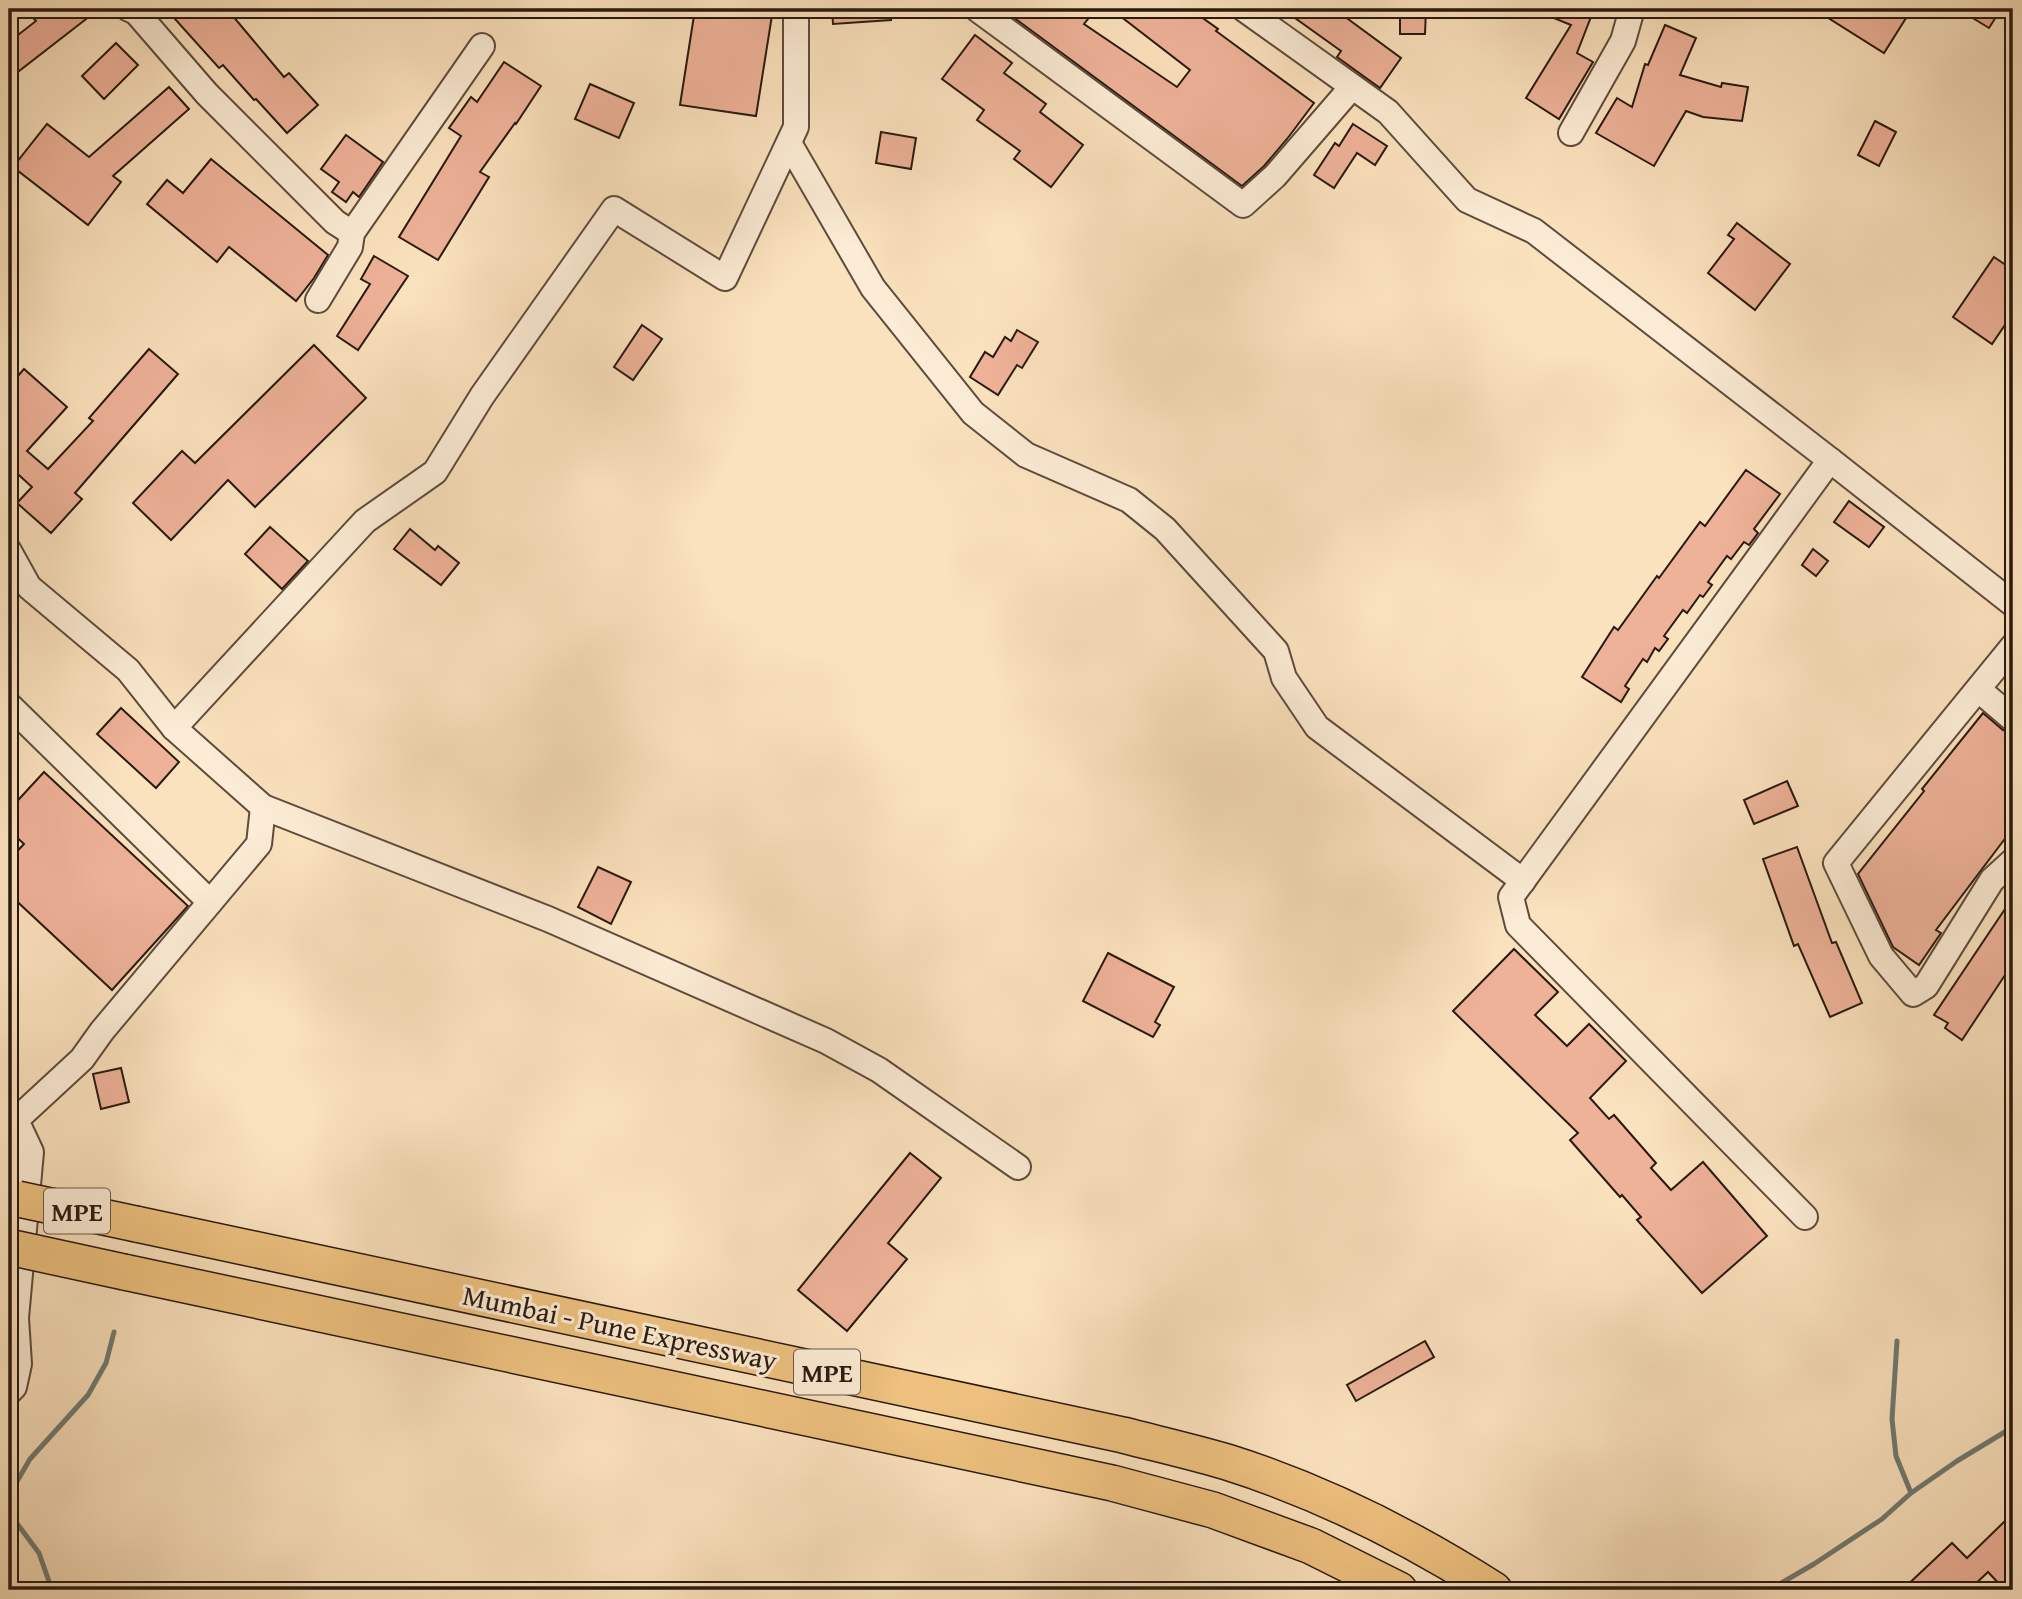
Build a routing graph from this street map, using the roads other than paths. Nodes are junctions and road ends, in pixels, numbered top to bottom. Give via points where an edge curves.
1 (129, 9) edge
2 (796, 9) edge
3 (977, 9) edge
4 (1244, 9) edge
5 (1632, 9) edge
6 (482, 46) dead end
7 (1352, 87) junction
8 (1572, 133) dead end
9 (789, 143) junction
10 (352, 233) junction
11 (318, 299) dead end
12 (1830, 460) junction
13 (9, 551) edge
14 (2013, 604) edge
15 (2013, 646) edge
16 (1979, 690) junction
17 (9, 705) edge
18 (2013, 719) edge
19 (174, 728) junction
20 (263, 807) junction
21 (2013, 861) edge
22 (1523, 881) junction
23 (210, 902) junction
24 (1017, 1167) dead end
25 (13, 1197) edge
26 (1805, 1217) dead end
27 (9, 1247) edge
28 (9, 1392) edge
29 (1399, 1590) edge
30 (1493, 1590) edge

1 - 10 street via 207,94 335,222
2 - 9 street via 796,127
3 - 7 street via 1243,205 1275,176
4 - 7 street
5 - 8 street via 1623,41
6 - 10 street
7 - 12 street via 1388,113 1467,200 1534,231
9 - 19 street via 725,278 614,209 482,396 435,472 365,521
9 - 22 street via 873,288 973,413 1026,455 1129,500 1165,529 1276,651 1284,678 1317,727
10 - 11 street via 350,247
12 - 14 street
12 - 22 street
13 - 19 street via 29,587 128,670
15 - 16 street
16 - 18 street
16 - 21 street via 1836,863 1881,956 1913,994 1926,986 1992,880
17 - 23 street
19 - 20 street
20 - 23 street via 259,844
20 - 24 street via 548,919 826,1041 879,1070
22 - 26 street via 1511,897 1518,925
23 - 28 street via 82,1059 16,1121 31,1153 16,1318 19,1364
25 - 30 highway, Mumbai - Pune Expressway / MPE, bridge via 1110,1432 1228,1463 1331,1501 1441,1557
27 - 29 highway, Mumbai - Pune Expressway / MPE, bridge via 1112,1483 1213,1510 1311,1546

